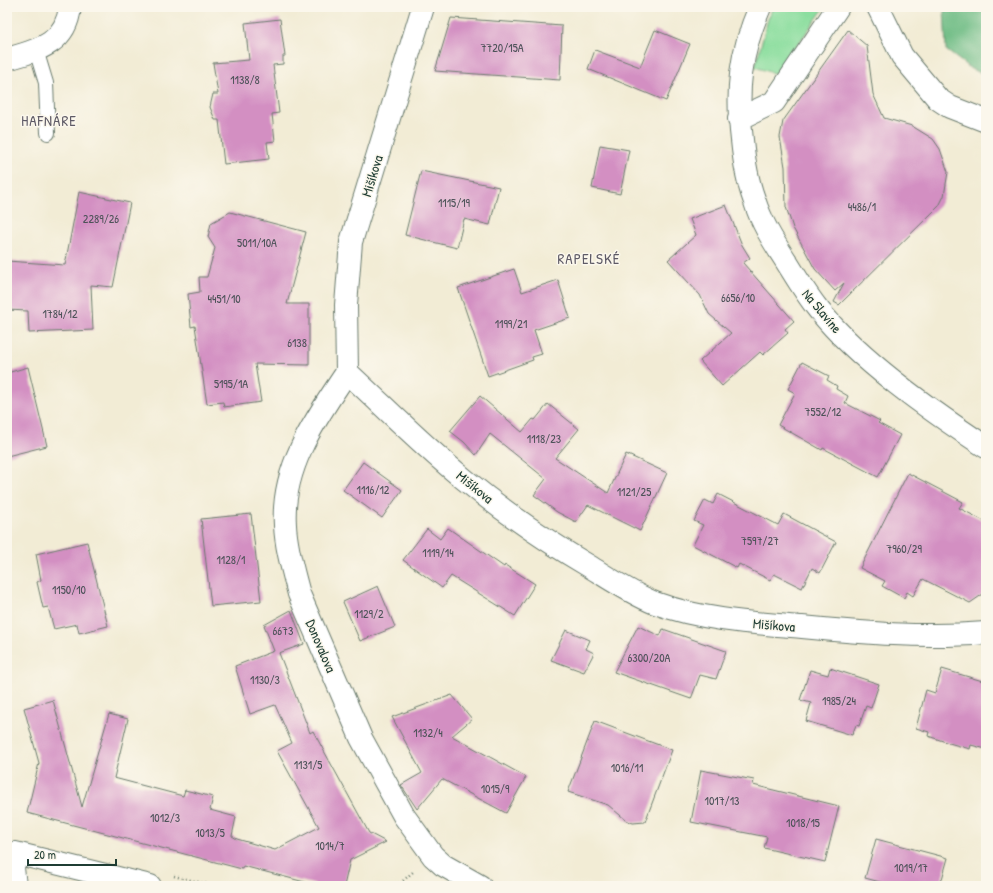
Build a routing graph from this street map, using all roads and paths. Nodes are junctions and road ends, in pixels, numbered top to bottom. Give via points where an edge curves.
1 (70, 7) edge
2 (423, 7) edge
3 (760, 7) edge
4 (838, 7) edge
5 (878, 7) edge
6 (36, 50) junction
7 (7, 59) edge
8 (739, 119) junction
9 (986, 121) edge
10 (48, 133) dead end
11 (347, 372) junction
12 (986, 447) edge
13 (986, 633) edge
14 (15, 886) edge
15 (150, 886) edge
16 (480, 886) edge

1 - 6 street via 69,18 63,31 51,43
2 - 11 street, Mišíkova via 351,242 346,305
3 - 8 street, Na Slavíne via 742,65 738,91
4 - 8 street via 774,102
5 - 9 street via 902,56 938,99 950,107
6 - 7 street
6 - 10 lane via 46,83
8 - 12 street, Na Slavíne via 747,175 762,221 800,285 818,309 876,366 950,423
11 - 13 street, Mišíkova via 464,479 537,535 656,603 712,617 776,625 883,633
11 - 16 street, Donovalova via 314,421 302,444 294,468 285,502 284,525 292,569 299,594 352,719 380,776 404,816 433,856 443,865
14 - 15 street via 15,853

